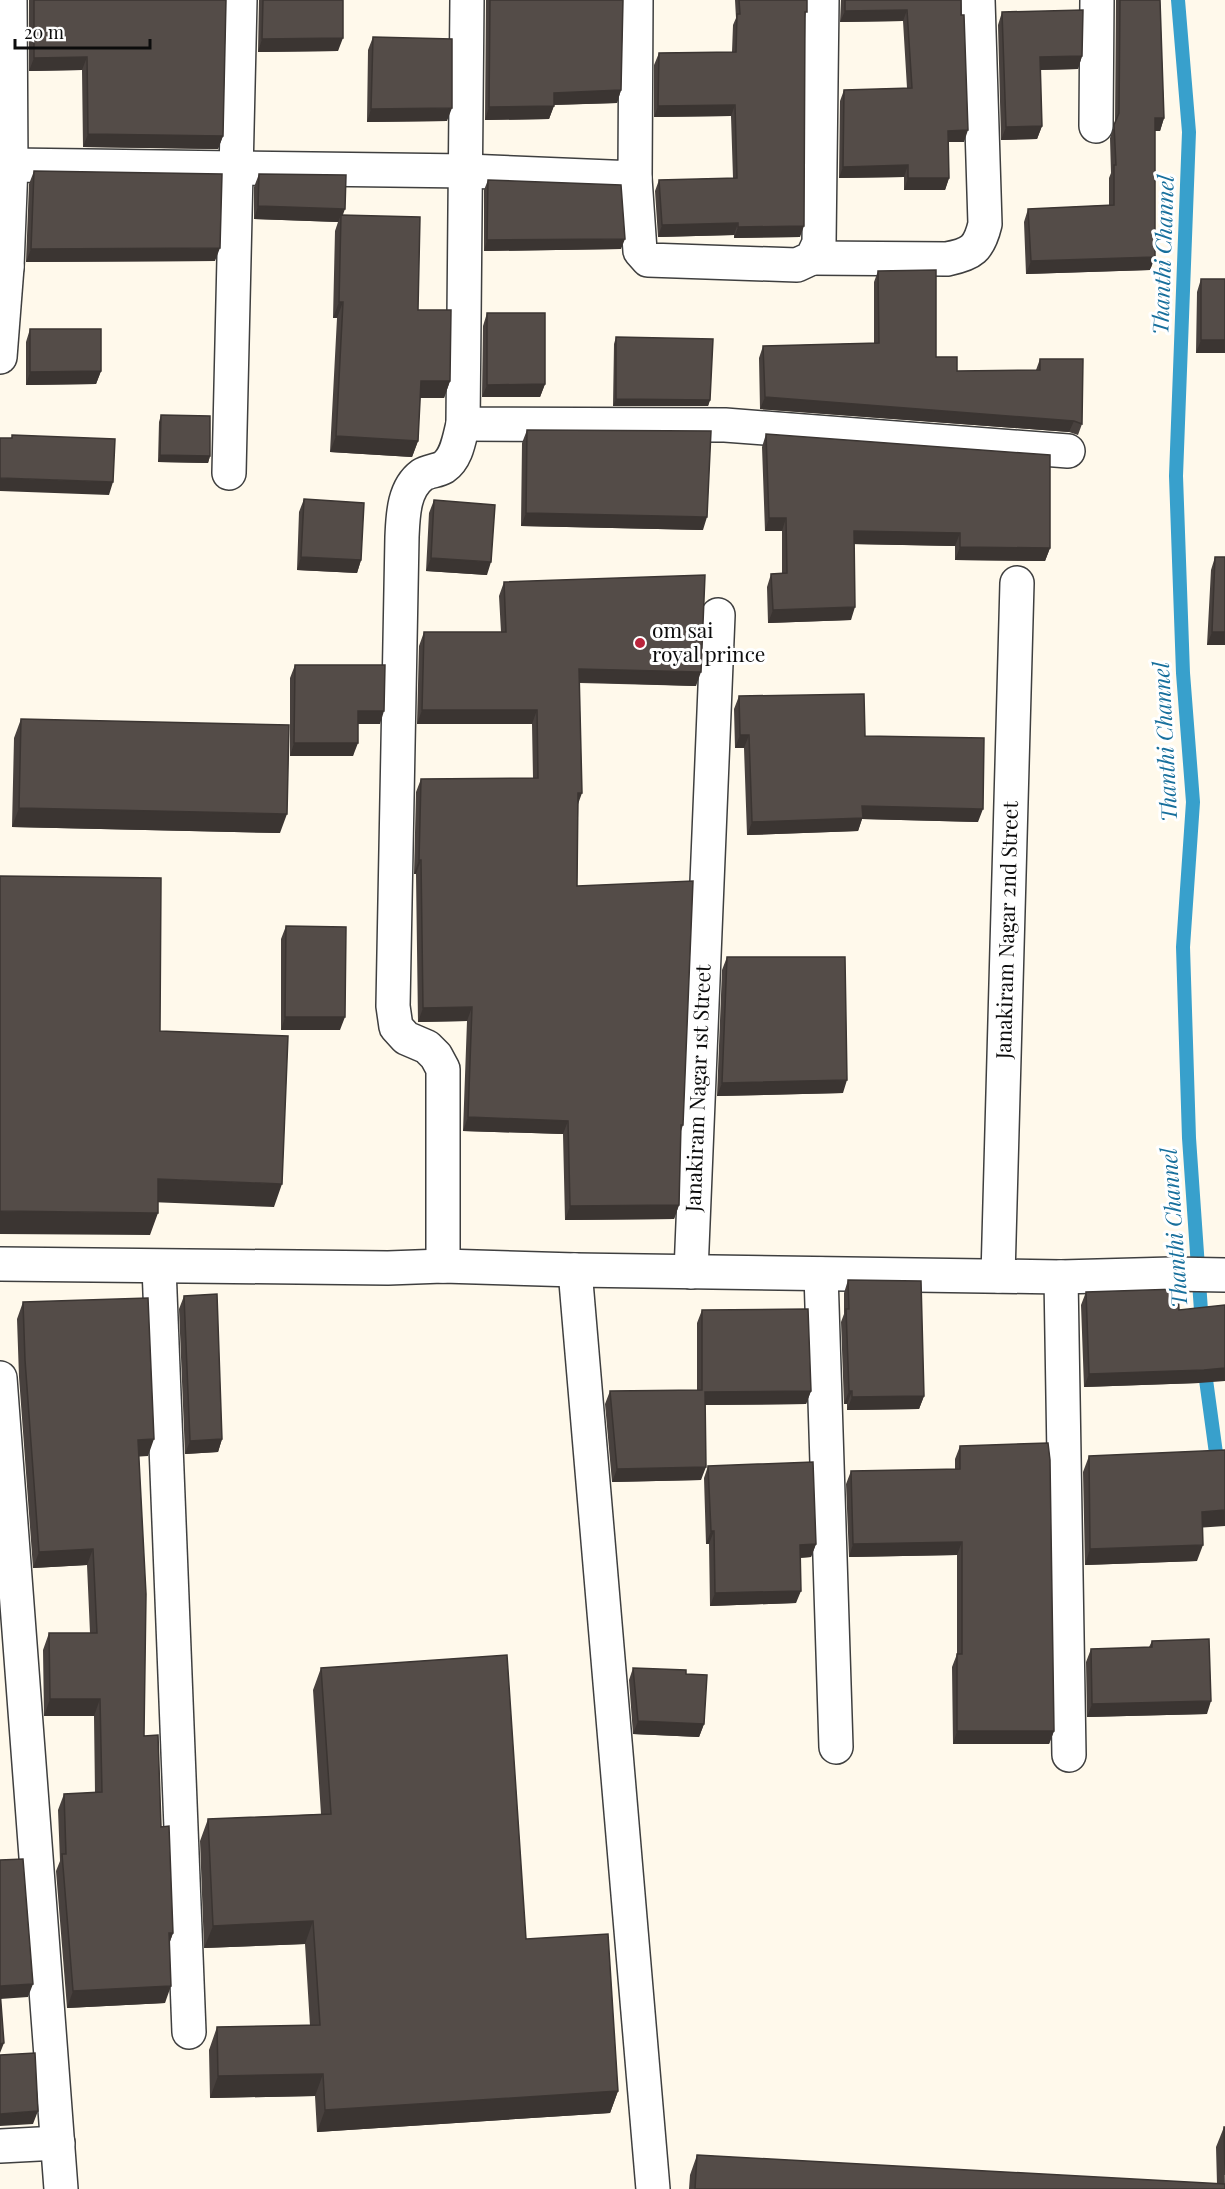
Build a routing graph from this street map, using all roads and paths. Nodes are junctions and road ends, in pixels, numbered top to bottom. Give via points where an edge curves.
1 (10, 0) edge
2 (240, 0) edge
3 (467, 0) edge
4 (636, 0) edge
5 (822, 0) edge
6 (978, 0) edge
7 (1097, 0) edge
8 (1096, 126) dead end
9 (10, 165) junction
10 (236, 168) junction
11 (467, 171) junction
12 (635, 178) junction
13 (812, 258) junction
14 (4, 267) edge
15 (0, 357) edge
16 (463, 424) junction
17 (1068, 451) dead end
18 (229, 473) dead end
19 (1017, 583) dead end
20 (718, 615) dead end
21 (0, 1264) edge
22 (443, 1266) junction
23 (159, 1267) junction
24 (574, 1270) junction
25 (691, 1272) junction
26 (820, 1274) junction
27 (1222, 1274) edge
28 (998, 1276) junction
29 (1060, 1277) junction
30 (0, 1378) edge
31 (836, 1747) dead end
32 (1069, 1755) dead end
33 (189, 2032) dead end
34 (58, 2143) junction
35 (0, 2146) edge
36 (61, 2189) edge
37 (653, 2189) edge

1 - 9 street
2 - 10 street
3 - 11 street
4 - 12 street
5 - 13 street via 819,243
6 - 13 street via 985,224 975,250 947,259
7 - 8 street
9 - 10 street
9 - 14 street
10 - 11 street
10 - 18 street
11 - 12 street
11 - 16 street
12 - 13 street via 640,251 648,260 796,265
14 - 15 street
16 - 17 street via 725,425
16 - 22 street via 450,460 444,467 421,476 408,493 402,549 393,1006 396,1027 406,1038 427,1047 443,1069
19 - 28 street, Janakiram Nagar 2nd Street
20 - 25 street, Janakiram Nagar 1st Street
21 - 23 street
22 - 23 street
22 - 24 street
23 - 33 street
24 - 25 street
24 - 37 street
25 - 26 street
26 - 28 street
26 - 31 street
27 - 29 street
28 - 29 street
29 - 32 street
30 - 34 street
34 - 35 street
34 - 36 street

